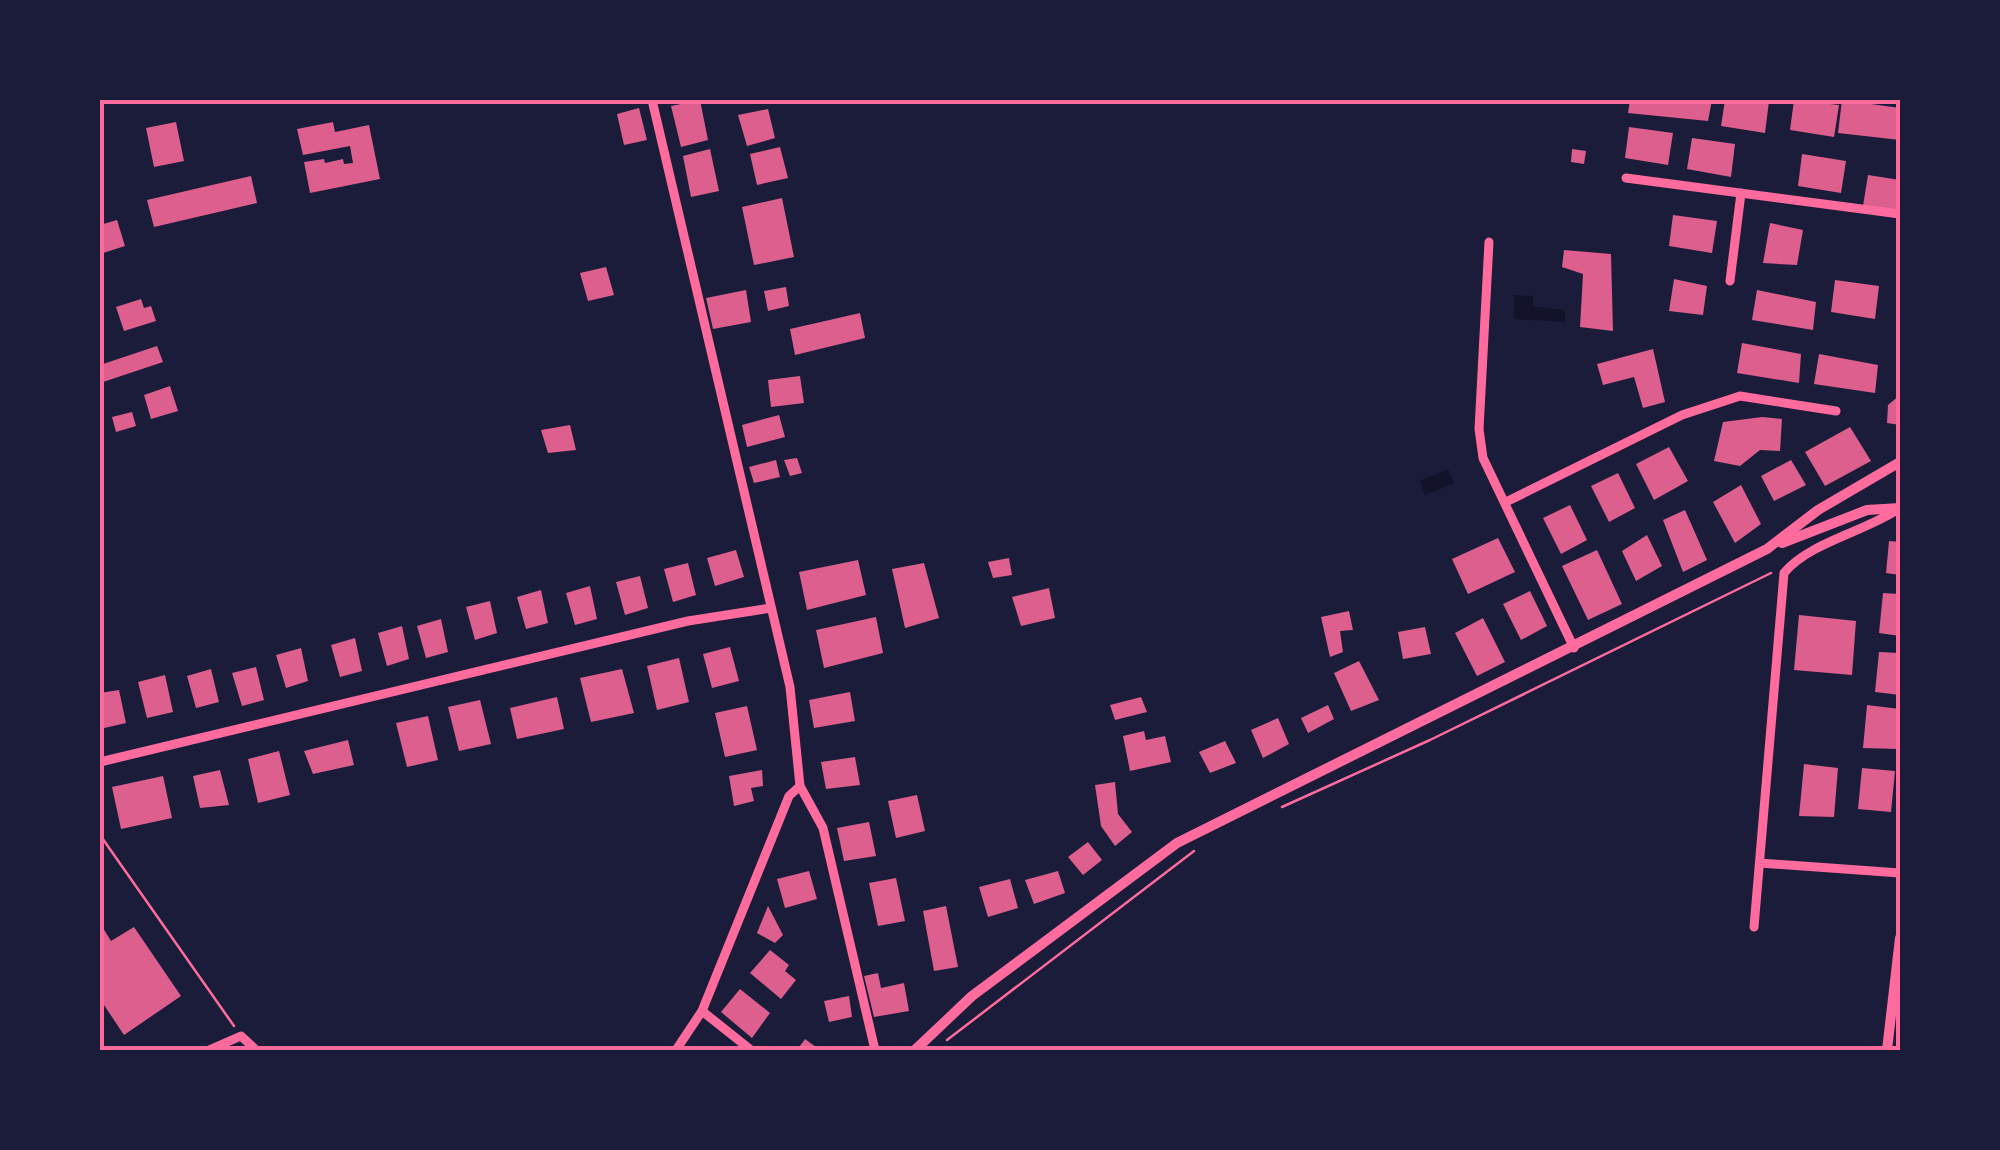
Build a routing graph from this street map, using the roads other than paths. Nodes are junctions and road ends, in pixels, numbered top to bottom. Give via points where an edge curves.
1 (652, 100) edge
2 (1626, 178) dead end
3 (1740, 192) junction
4 (1900, 214) edge
5 (1490, 242) dead end
6 (1730, 280) dead end
7 (1836, 410) dead end
8 (1900, 462) edge
9 (1506, 502) junction
10 (1900, 508) edge
11 (1767, 549) junction
12 (770, 608) junction
13 (1574, 648) junction
14 (100, 762) edge
15 (800, 786) junction
16 (1760, 863) junction
17 (1900, 873) edge
18 (1754, 927) dead end
19 (1900, 938) edge
20 (702, 1012) junction
21 (210, 1050) edge
22 (256, 1050) edge
23 (676, 1050) edge
24 (751, 1050) edge
25 (875, 1050) edge
26 (915, 1050) edge
27 (1887, 1050) edge

1 - 12 street
2 - 3 street
3 - 4 street
3 - 6 street
5 - 9 street via 1478,428 1483,458
7 - 9 street via 1740,396 1682,414
8 - 11 street
9 - 13 street
10 - 11 street via 1866,510
10 - 16 street via 1875,526 1794,560 1784,574
11 - 13 street
12 - 14 street via 688,621
12 - 15 street via 790,687
13 - 26 street via 1177,844 972,996
15 - 20 street via 788,796
15 - 25 street via 823,828
16 - 17 street
16 - 18 street
19 - 27 street
20 - 23 street
20 - 24 street
21 - 22 street via 242,1036

